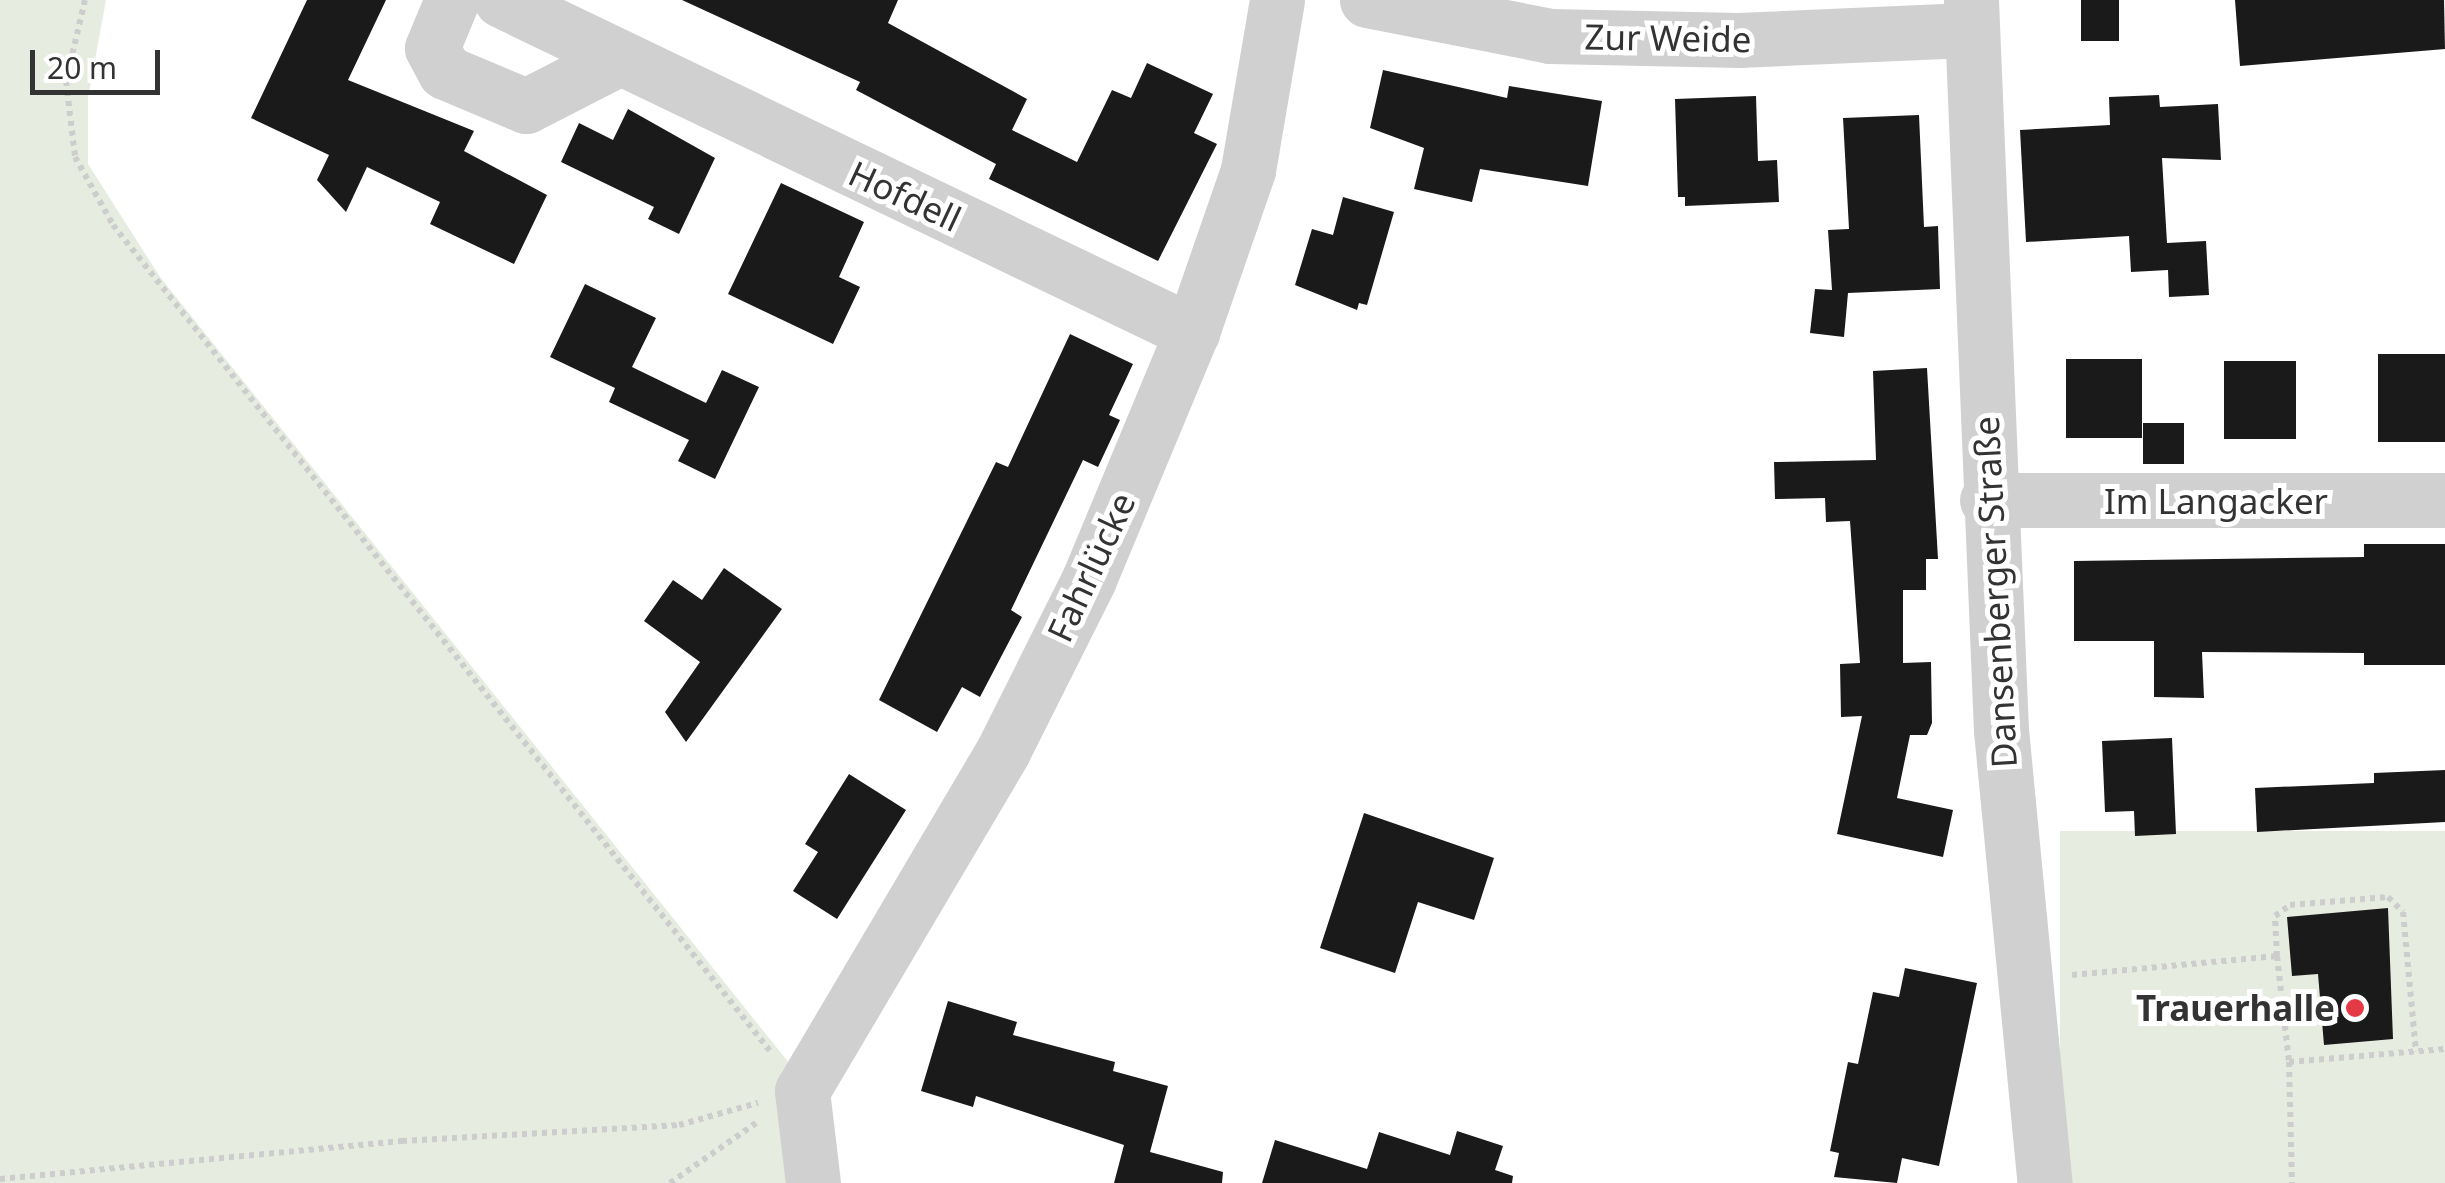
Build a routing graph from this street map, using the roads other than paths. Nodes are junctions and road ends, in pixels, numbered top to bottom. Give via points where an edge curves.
1 (452, 0) edge
2 (501, 0) edge
3 (1278, 0) edge
4 (1367, 0) edge
5 (1971, 15) edge
6 (618, 59) junction
7 (1192, 332) junction
8 (1987, 500) junction
9 (2445, 500) edge
10 (813, 1183) edge
11 (2045, 1183) edge

1 - 6 street via 432,48 445,72 526,106
2 - 6 street, Hofdell
3 - 7 street, Fahrlücke via 1248,170
4 - 5 street, Zur Weide via 1550,36 1739,40
5 - 8 street, Dansenberger Straße
6 - 7 street, Hofdell
7 - 10 street, Fahrlücke via 1089,579 1003,751 802,1091
8 - 9 street, Im Langacker
8 - 11 street, Dansenberger Straße

